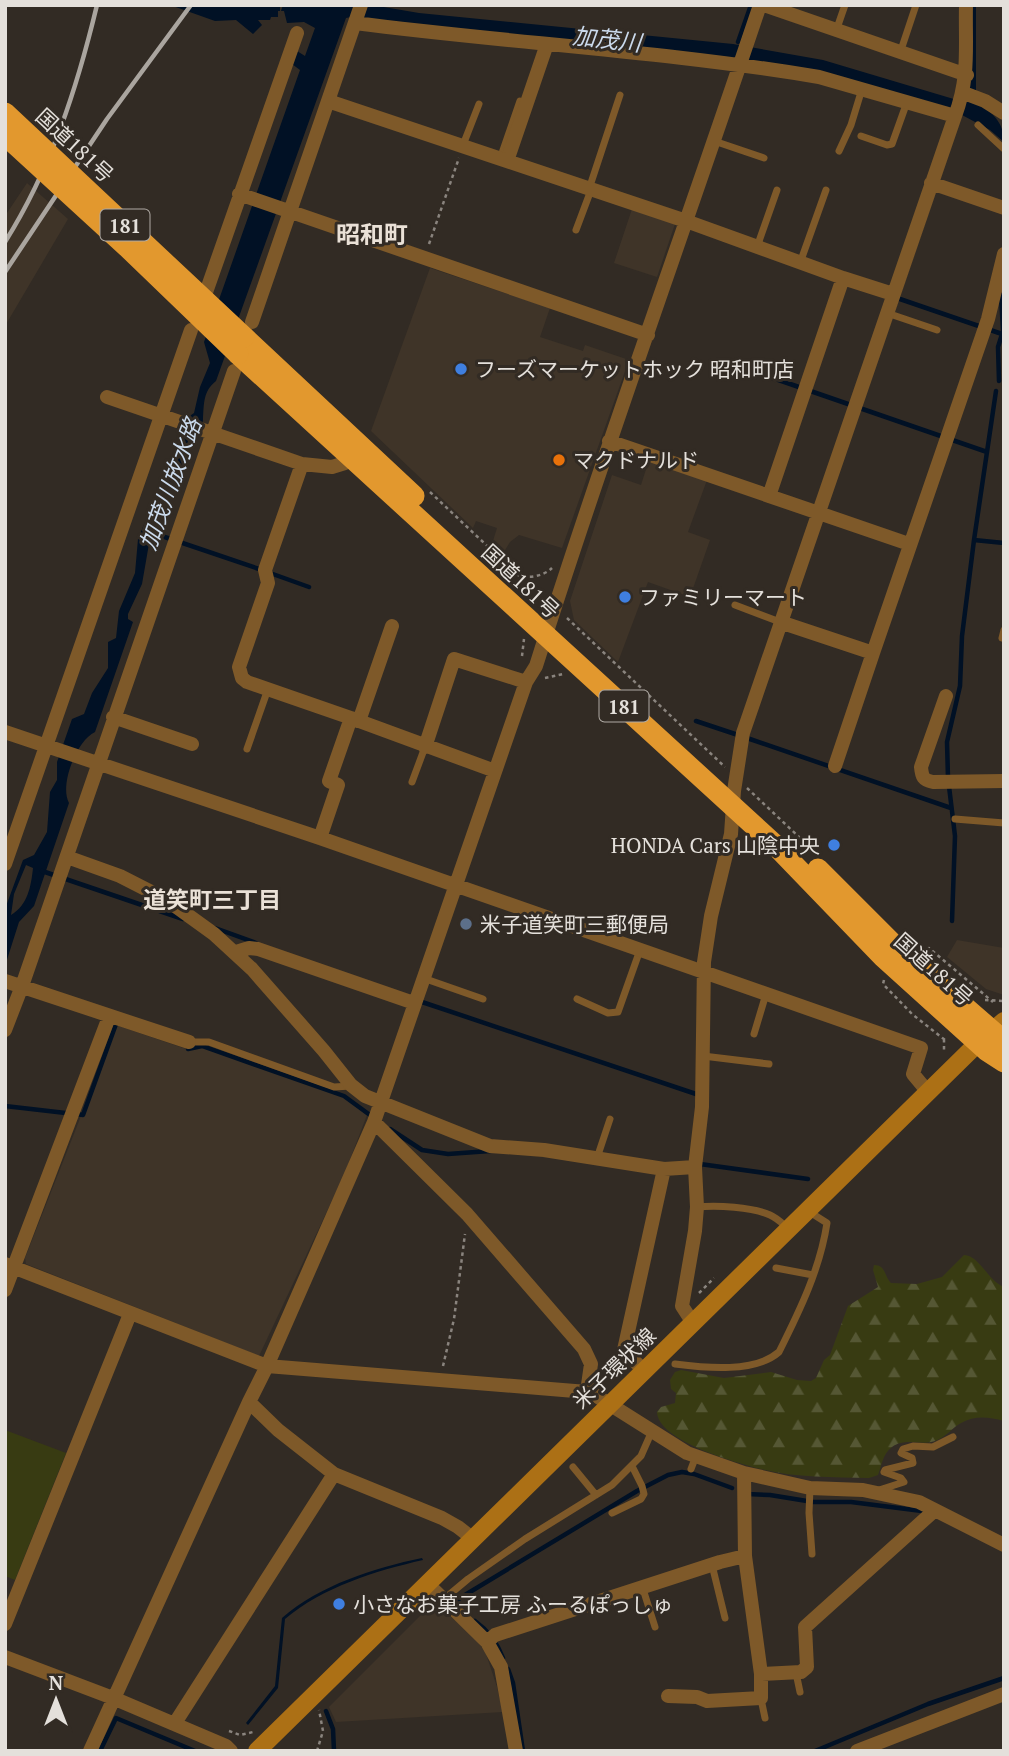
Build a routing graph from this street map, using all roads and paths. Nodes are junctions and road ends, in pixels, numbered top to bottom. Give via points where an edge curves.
1 (762, 5) edge
2 (845, 5) edge
3 (916, 5) edge
4 (966, 5) edge
5 (357, 16) edge
6 (836, 31) junction
7 (297, 33) dead end
8 (547, 44) junction
9 (900, 53) junction
10 (740, 65) junction
11 (967, 75) junction
12 (862, 89) junction
13 (621, 95) dead end
14 (963, 96) junction
15 (328, 101) junction
16 (520, 101) dead end
17 (907, 102) junction
18 (479, 104) dead end
19 (5, 113) edge
20 (1004, 113) edge
21 (956, 115) junction
22 (978, 125) dead end
23 (5, 135) edge
24 (861, 136) dead end
25 (714, 141) junction
26 (463, 146) junction
27 (1004, 149) edge
28 (839, 151) dead end
29 (764, 158) dead end
30 (504, 160) junction
31 (931, 183) junction
32 (590, 189) junction
33 (777, 190) dead end
34 (826, 190) dead end
35 (243, 195) junction
36 (1004, 208) edge
37 (288, 210) junction
38 (686, 221) junction
39 (576, 230) dead end
40 (757, 247) junction
41 (1004, 254) edge
42 (424, 257) junction
43 (800, 263) junction
44 (843, 278) junction
45 (893, 294) junction
46 (204, 298) junction
47 (887, 313) junction
48 (191, 330) dead end
49 (937, 330) dead end
50 (648, 335) junction
51 (242, 346) junction
52 (107, 397) dead end
53 (166, 416) junction
54 (210, 432) junction
55 (609, 441) junction
56 (345, 463) dead end
57 (302, 464) junction
58 (430, 491) dead end
59 (769, 496) junction
60 (818, 513) junction
61 (909, 544) junction
62 (555, 560) dead end
63 (735, 605) dead end
64 (780, 622) junction
65 (554, 625) junction
66 (392, 626) dead end
67 (873, 653) junction
68 (526, 682) junction
69 (268, 689) junction
70 (946, 696) dead end
71 (113, 717) junction
72 (355, 720) junction
73 (5, 732) edge
74 (192, 744) dead end
75 (50, 747) junction
76 (425, 747) junction
77 (247, 749) dead end
78 (95, 763) junction
79 (835, 766) dead end
80 (495, 771) junction
81 (1004, 781) edge
82 (412, 782) dead end
83 (732, 790) junction
84 (956, 819) dead end
85 (1004, 823) edge
86 (320, 838) junction
87 (9, 839) edge
88 (67, 857) junction
89 (5, 864) edge
90 (455, 886) junction
91 (640, 950) junction
92 (236, 952) junction
93 (925, 953) dead end
94 (705, 972) junction
95 (885, 977) dead end
96 (423, 978) junction
97 (15, 984) edge
98 (766, 994) junction
99 (483, 999) dead end
100 (577, 999) dead end
101 (982, 999) dead end
102 (1004, 1001) edge
103 (993, 1002) junction
104 (414, 1003) junction
105 (109, 1017) junction
106 (938, 1028) dead end
107 (5, 1030) edge
108 (995, 1033) edge
109 (754, 1034) dead end
110 (945, 1040) junction
111 (189, 1042) joint
112 (706, 1056) junction
113 (944, 1057) dead end
114 (1004, 1062) edge
115 (768, 1064) dead end
116 (351, 1086) junction
117 (928, 1092) junction
118 (381, 1104) junction
119 (610, 1119) dead end
120 (374, 1122) junction
121 (597, 1159) junction
122 (695, 1167) junction
123 (664, 1169) junction
124 (697, 1207) junction
125 (807, 1211) junction
126 (467, 1214) junction
127 (789, 1229) junction
128 (10, 1265) edge
129 (776, 1268) dead end
130 (814, 1275) junction
131 (5, 1290) edge
132 (130, 1314) junction
133 (693, 1323) junction
134 (676, 1364) dead end
135 (267, 1366) junction
136 (644, 1371) junction
137 (440, 1379) junction
138 (587, 1392) junction
139 (249, 1402) junction
140 (610, 1404) junction
141 (652, 1432) junction
142 (953, 1437) dead end
143 (573, 1466) dead end
144 (632, 1466) junction
145 (744, 1473) junction
146 (334, 1474) junction
147 (810, 1488) junction
148 (876, 1492) junction
149 (596, 1495) junction
150 (935, 1510) junction
151 (612, 1513) dead end
152 (472, 1538) junction
153 (1004, 1545) edge
154 (812, 1554) dead end
155 (745, 1556) junction
156 (712, 1565) junction
157 (424, 1586) junction
158 (643, 1589) junction
159 (444, 1599) junction
160 (725, 1618) dead end
161 (5, 1624) edge
162 (655, 1627) dead end
163 (487, 1642) junction
164 (5, 1657) edge
165 (796, 1673) junction
166 (761, 1674) junction
167 (800, 1692) dead end
168 (1004, 1694) edge
169 (668, 1696) dead end
170 (113, 1698) junction
171 (761, 1698) junction
172 (318, 1710) dead end
173 (765, 1718) dead end
174 (175, 1723) junction
175 (228, 1730) dead end
176 (255, 1731) dead end
177 (90, 1751) edge
178 (231, 1751) edge
179 (257, 1751) edge
180 (317, 1751) edge
181 (516, 1751) edge
182 (857, 1751) edge

1 - 6 street
1 - 10 street
2 - 6 lane
3 - 9 lane
4 - 11 street
5 - 8 street via 425,33
5 - 15 street
6 - 9 street
7 - 35 street
8 - 10 street
8 - 30 street
9 - 11 street
10 - 12 street
10 - 25 street
11 - 14 street
12 - 17 street
12 - 28 lane
13 - 32 lane
14 - 20 street via 985,101
14 - 21 street
15 - 26 street
15 - 37 street
16 - 30 lane
17 - 21 street
17 - 24 lane via 892,144
18 - 26 lane
19 - 46 highway, 国道181号 / 181, bridge
21 - 31 street
22 - 27 lane
23 - 51 highway, 国道181号 / 181, bridge
25 - 29 lane
25 - 38 street
26 - 30 street
26 - 42 path
30 - 32 street
31 - 36 street
31 - 45 street
32 - 38 street
32 - 39 lane
33 - 40 lane
34 - 43 lane
35 - 37 street
35 - 46 street
37 - 42 street
37 - 51 street
38 - 40 street
38 - 50 street
40 - 43 street
41 - 61 street via 988,319
42 - 50 street
43 - 44 street
44 - 45 street
44 - 59 street
45 - 47 street
46 - 51 highway, 国道181号 / 181, bridge
47 - 49 lane
47 - 60 street
48 - 53 street
50 - 55 street
51 - 54 street
51 - 65 highway, 国道181号 / 181
52 - 53 street
53 - 54 street
53 - 75 street
54 - 57 street
54 - 71 street
55 - 59 street
55 - 65 street
56 - 57 street via 332,467
57 - 69 street via 265,570 268,583 239,667 242,678
58 - 62 path via 522,577 549,572
59 - 60 street
60 - 61 street
60 - 64 street
61 - 67 street
63 - 64 lane
64 - 67 street
64 - 83 street via 743,733
65 - 68 street
65 - 83 highway, 国道181号 / 181
65 - 83 path
66 - 72 street
67 - 79 street
68 - 76 street via 454,659
68 - 80 street
69 - 72 street
69 - 77 lane
70 - 81 street via 921,767 922,776 933,782
71 - 74 street
71 - 78 street
72 - 76 street
72 - 86 street via 329,782 338,785
73 - 75 street
75 - 78 street
75 - 87 street
76 - 80 street
76 - 82 lane
78 - 86 street
78 - 88 street
80 - 90 street
83 - 94 street via 729,845 711,916
83 - 108 highway, 国道181号 / 181 via 898,949
84 - 85 lane
86 - 90 street
87 - 89 street
88 - 92 street via 167,900
88 - 97 street
90 - 91 street
90 - 96 street
91 - 94 street
91 - 100 lane via 618,1012 608,1013
92 - 104 street via 258,949
92 - 116 street
93 - 103 path via 929,948
94 - 98 street
94 - 112 street
95 - 110 path via 883,984
96 - 99 lane
96 - 104 street
97 - 105 street
97 - 107 street
98 - 109 lane
98 - 117 street via 920,1048 913,1074
101 - 103 path
102 - 103 path
104 - 118 street
105 - 111 street
105 - 128 street
106 - 110 path
108 - 114 highway, 国道181号 / 181
108 - 117 main road, 米子環状線
110 - 113 path
111 - 116 lane via 209,1042 334,1087
112 - 115 lane
112 - 122 street
116 - 118 street
117 - 125 main road, 米子環状線
118 - 120 street
118 - 121 street via 490,1146
119 - 121 lane
120 - 126 street
120 - 135 street
121 - 123 street
122 - 123 street
122 - 124 street
123 - 136 street via 624,1350
124 - 127 lane via 771,1215
124 - 133 street via 682,1306
125 - 127 main road, 米子環状線
125 - 130 lane via 827,1223
126 - 137 path via 454,1319
126 - 138 street via 584,1349 591,1364
127 - 133 main road, 米子環状線
128 - 131 street
128 - 132 street
129 - 130 lane
130 - 134 lane via 784,1343 773,1357 743,1366
132 - 135 street
132 - 161 street
133 - 136 main road, 米子環状線
135 - 137 street
135 - 139 street
136 - 140 main road, 米子環状線
137 - 138 street
138 - 140 street
139 - 146 street
139 - 170 street
140 - 141 street
140 - 152 main road, 米子環状線
141 - 144 lane
141 - 145 street via 687,1453 693,1463
142 - 148 lane via 933,1447 903,1449 902,1455 913,1463 884,1472 904,1482
143 - 149 lane
144 - 149 lane
144 - 151 lane via 644,1494
145 - 147 street
145 - 155 street
146 - 152 street via 442,1518
146 - 174 street
147 - 148 street
147 - 154 lane
148 - 150 street
149 - 159 lane via 525,1539
150 - 153 street
150 - 165 street via 805,1627 807,1667
152 - 157 main road, 米子環状線
155 - 156 street
155 - 166 street
156 - 158 street
156 - 160 lane
157 - 159 street
157 - 179 main road, 米子環状線
158 - 162 lane
158 - 163 street via 495,1635
159 - 163 street
163 - 181 street via 501,1667
164 - 170 street
165 - 166 street
165 - 167 lane
166 - 171 street
168 - 182 street
169 - 171 street via 707,1701
170 - 174 street
170 - 177 street
171 - 173 lane
172 - 180 path via 323,1731
174 - 178 street
175 - 176 path via 240,1735

